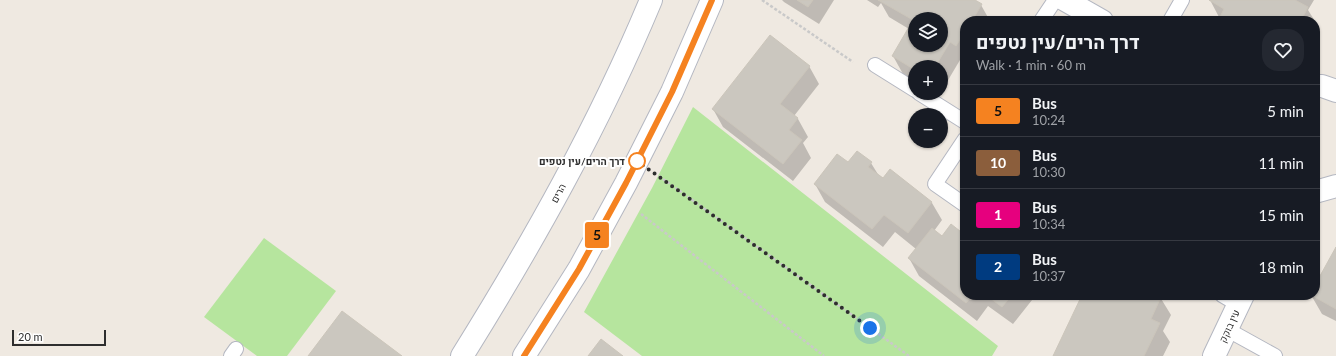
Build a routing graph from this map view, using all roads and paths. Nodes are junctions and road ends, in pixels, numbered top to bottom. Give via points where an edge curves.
1 (651, 0) edge
2 (712, 0) edge
3 (762, 0) edge
4 (1055, 0) edge
5 (1065, 0) edge
6 (1182, 0) edge
7 (1044, 16) edge
8 (1093, 16) edge
9 (1173, 16) edge
10 (875, 65) joint
11 (908, 86) edge
12 (1320, 86) edge
13 (1336, 91) edge
14 (930, 100) edge
15 (960, 119) edge
16 (960, 147) edge
17 (637, 161) junction
18 (1336, 186) edge
19 (1320, 191) edge
20 (619, 197) junction
21 (960, 201) edge
22 (1235, 300) edge
23 (1228, 330) junction
24 (462, 356) edge
25 (524, 356) edge
26 (824, 356) edge
27 (909, 356) edge
28 (1214, 356) edge
29 (1275, 356) edge

1 - 24 street, הרים via 602,109 557,197
2 - 17 street via 672,92
3 - 10 path via 860,67
4 - 7 lane
5 - 8 street
6 - 9 lane
10 - 11 lane
12 - 13 street
14 - 15 lane
16 - 21 lane via 936,184
17 - 20 street
17 - 27 path
18 - 19 street
20 - 25 street via 579,269
20 - 26 path
22 - 23 street, עין בוקק
23 - 28 street, עין בוקק
23 - 29 lane

